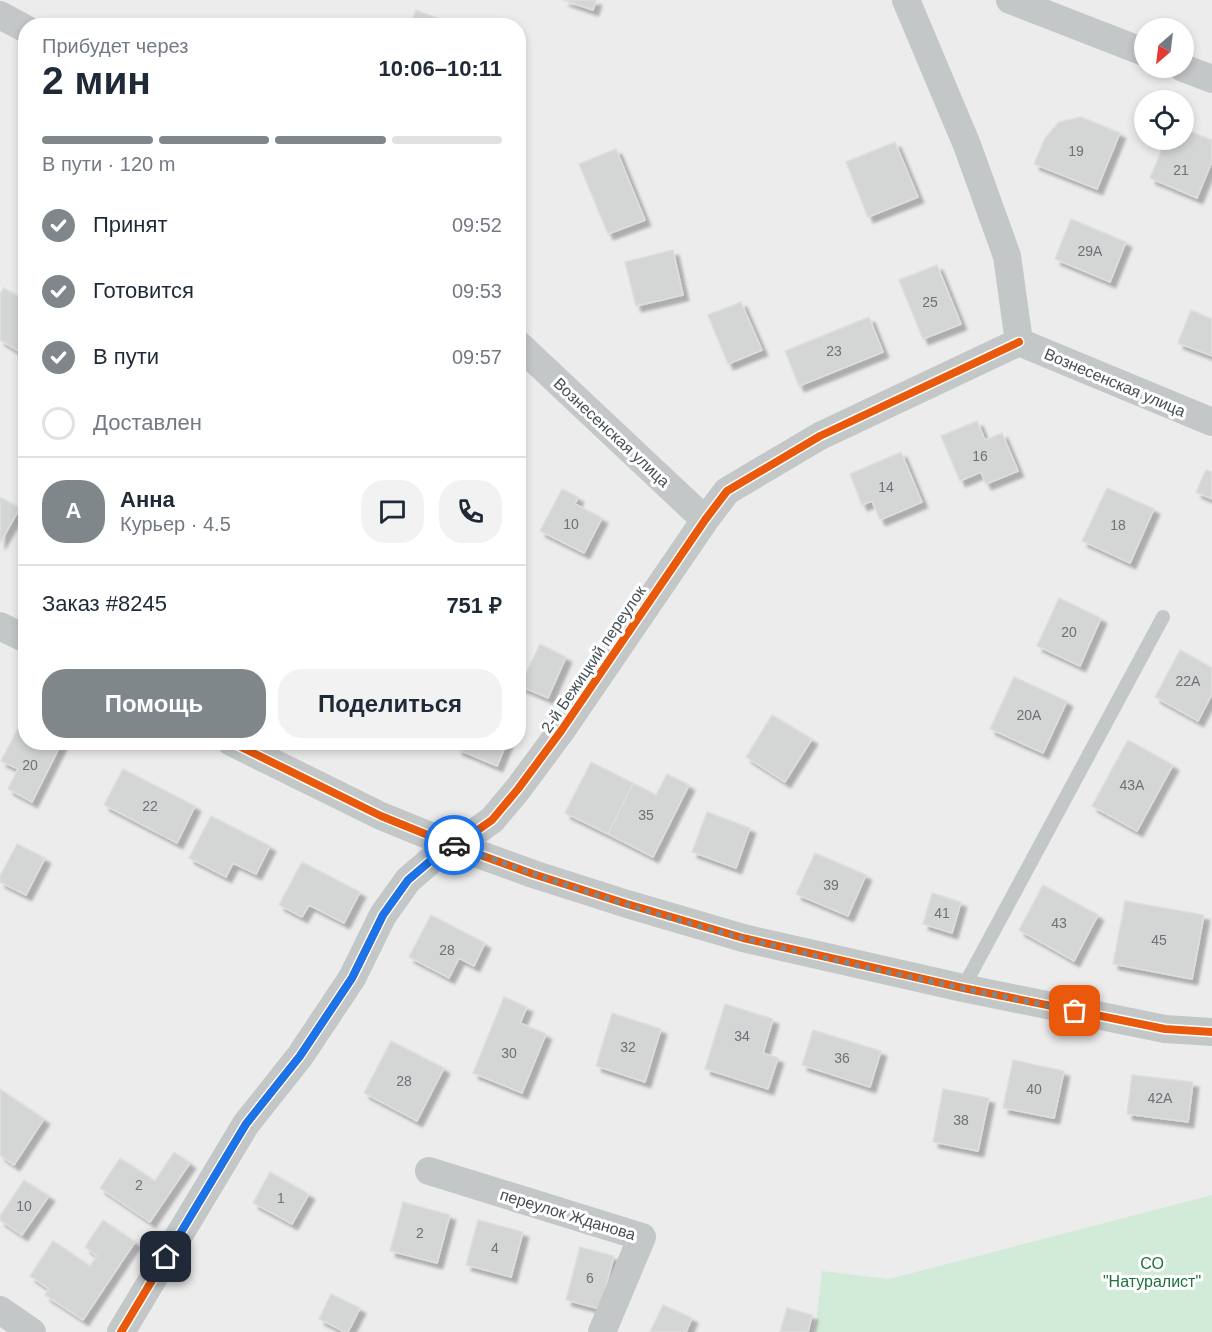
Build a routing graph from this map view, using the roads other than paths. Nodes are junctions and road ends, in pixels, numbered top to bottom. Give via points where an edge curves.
1 (906, 0) edge
2 (1010, 0) edge
3 (0, 15) edge
4 (18, 25) edge
5 (1134, 48) edge
6 (1194, 72) edge
7 (1212, 79) edge
8 (1019, 342) junction
9 (526, 352) edge
10 (1212, 422) edge
11 (705, 520) junction
12 (1163, 617) dead end
13 (0, 626) edge
14 (18, 635) edge
15 (247, 750) edge
16 (450, 844) junction
17 (963, 988) junction
18 (1212, 1032) edge
19 (429, 1171) dead end
20 (0, 1310) edge
21 (32, 1332) edge
22 (121, 1332) edge
23 (602, 1332) edge

1 - 8 street via 967,146 1006,256
2 - 5 street
3 - 4 street
6 - 7 street
8 - 10 street, Вознесенская улица
8 - 11 street, 2-й Бежицкий переулок via 820,436 727,491
9 - 11 street, Вознесенская улица
11 - 16 street, 2-й Бежицкий переулок via 518,789 492,820
12 - 17 lane
13 - 14 street
15 - 16 street via 381,816
16 - 17 street via 533,874 743,938
16 - 22 street, 2-й Бежицкий переулок via 408,880 383,915 352,978 300,1056 246,1124
17 - 18 street via 1165,1029
19 - 23 street, переулок Жданова via 642,1237
20 - 21 street

